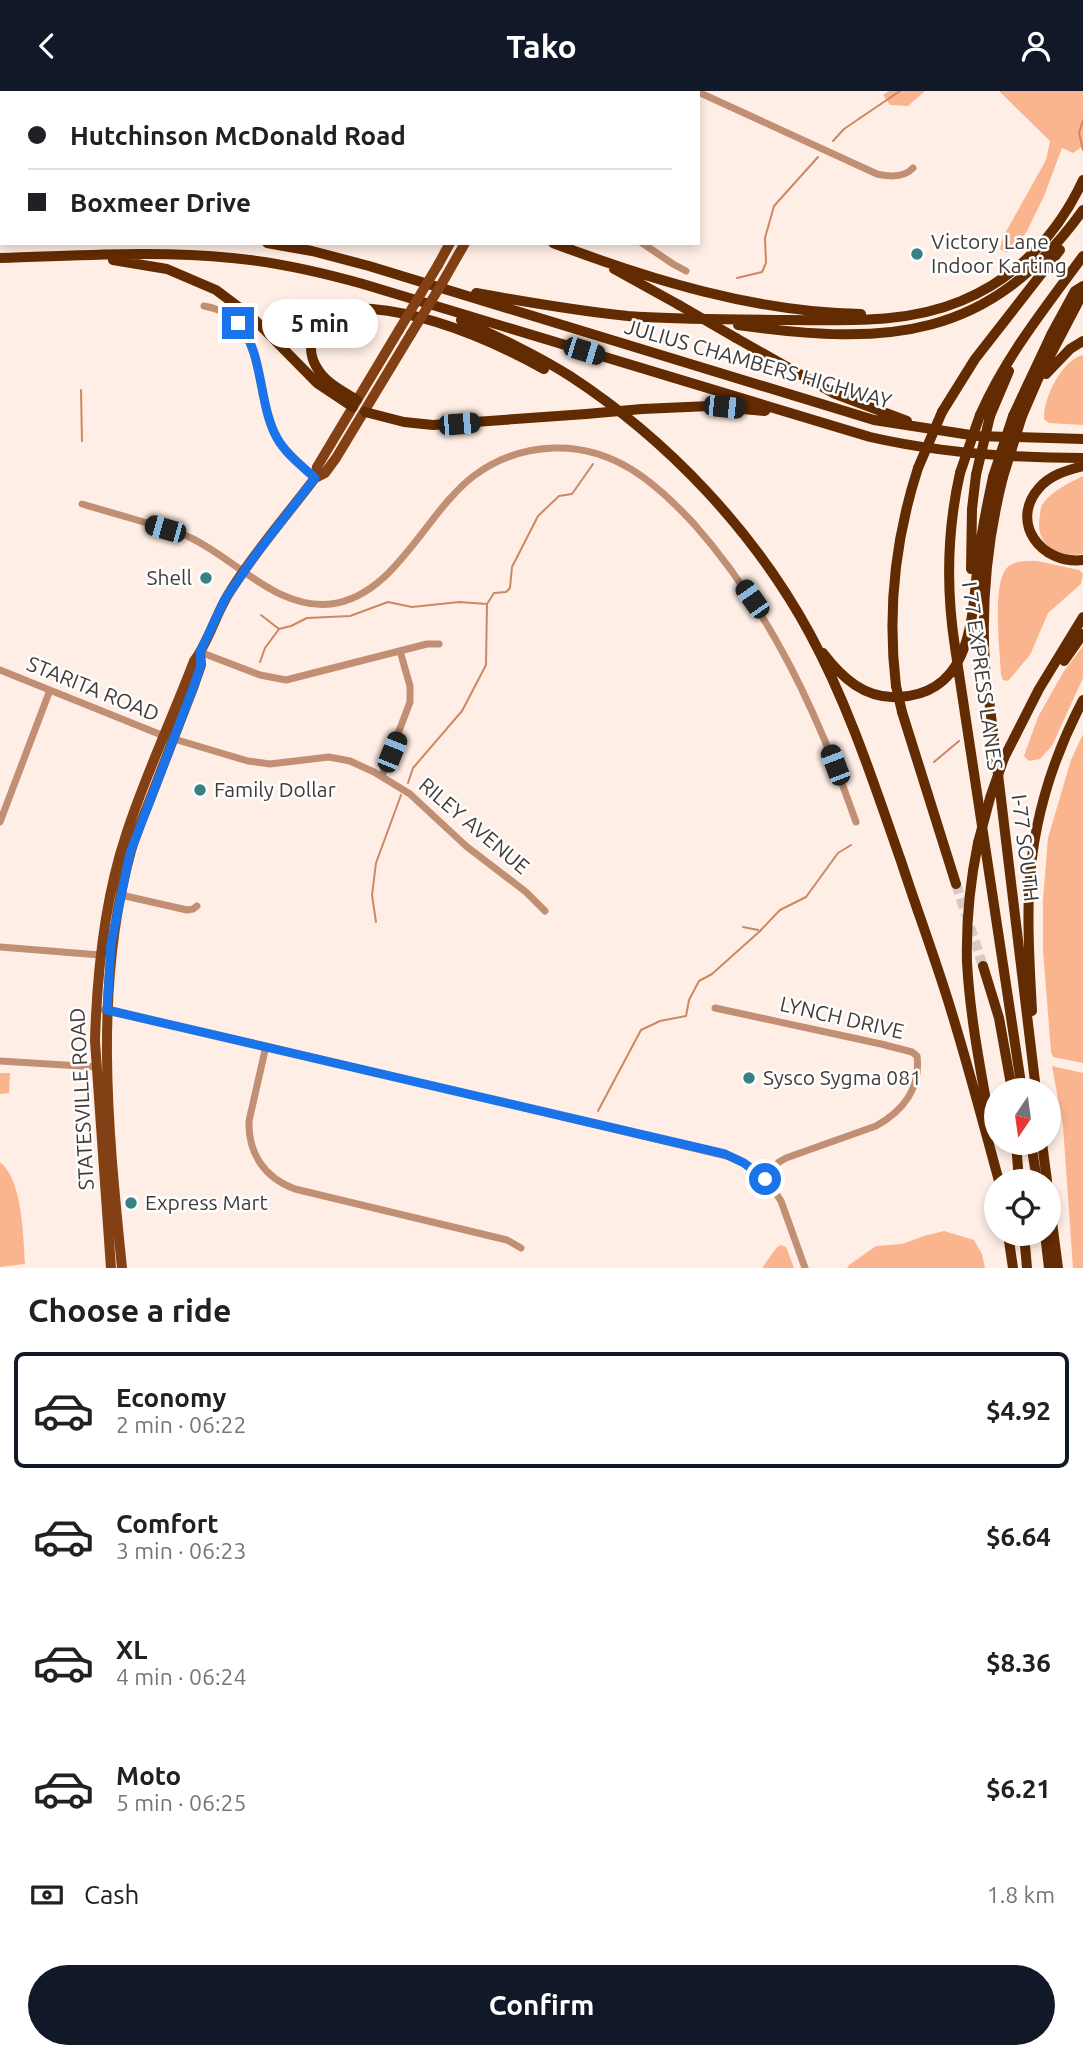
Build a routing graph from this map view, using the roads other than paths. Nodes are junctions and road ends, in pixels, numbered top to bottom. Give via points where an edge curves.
1 (721, 91) edge
2 (700, 93) edge
3 (716, 100) junction
4 (913, 168) dead end
5 (1083, 180) edge
6 (1083, 211) edge
7 (277, 245) edge
8 (449, 245) edge
9 (465, 245) edge
10 (558, 245) edge
11 (645, 245) edge
12 (579, 253) junction
13 (82, 255) junction
14 (1083, 256) edge
15 (0, 258) edge
16 (686, 271) dead end
17 (1083, 286) edge
18 (437, 287) junction
19 (1083, 293) edge
20 (427, 304) junction
21 (204, 306) dead end
22 (937, 309) junction
23 (696, 319) junction
24 (1083, 341) edge
25 (1035, 386) junction
26 (355, 404) junction
27 (365, 412) junction
28 (793, 414) junction
29 (985, 416) junction
30 (1018, 416) junction
31 (632, 423) junction
32 (936, 431) junction
33 (1082, 439) edge
34 (1083, 458) edge
35 (1083, 466) edge
36 (998, 477) junction
37 (315, 478) junction
38 (82, 504) dead end
39 (1083, 560) edge
40 (244, 571) junction
41 (1083, 617) edge
42 (972, 621) junction
43 (1083, 634) edge
44 (811, 636) junction
45 (439, 644) dead end
46 (400, 651) junction
47 (200, 652) junction
48 (0, 670) edge
49 (50, 690) junction
50 (1083, 701) edge
51 (169, 738) junction
52 (1005, 755) junction
53 (382, 776) junction
54 (0, 822) edge
55 (856, 822) dead end
56 (956, 884) tunnel mouth
57 (121, 895) junction
58 (197, 906) dead end
59 (544, 911) dead end
60 (0, 947) edge
61 (100, 955) junction
62 (983, 966) tunnel mouth
63 (715, 1008) dead end
64 (102, 1009) junction
65 (266, 1046) junction
66 (0, 1061) edge
67 (97, 1067) junction
68 (1010, 1078) edge
69 (1020, 1078) edge
70 (1035, 1078) edge
71 (1035, 1078) edge
72 (996, 1169) edge
73 (997, 1169) edge
74 (765, 1179) junction
75 (1010, 1246) edge
76 (1025, 1246) edge
77 (1046, 1246) edge
78 (1055, 1246) edge
79 (521, 1248) dead end
80 (111, 1268) edge
81 (122, 1268) edge
82 (805, 1268) edge
83 (1013, 1268) edge
84 (1027, 1268) edge
85 (1049, 1268) edge
86 (1058, 1268) edge

1 - 3 street
2 - 3 street
3 - 4 street via 877,174 903,175
5 - 22 highway via 1056,226 1026,260 992,286
6 - 23 highway via 1017,282 972,309 926,326 847,335
6 - 56 highway, bridge via 942,412 902,522 894,579 896,685 916,764
7 - 18 highway, JULIUS CHAMBERS HIGHWAY
8 - 26 main road, STATESVILLE ROAD, bridge
9 - 27 main road, STATESVILLE ROAD, bridge
10 - 12 highway
11 - 16 street
12 - 22 highway via 689,288 765,304 865,314
12 - 32 highway, bridge via 833,393
13 - 15 highway, JULIUS CHAMBERS HIGHWAY
13 - 20 highway, JULIUS CHAMBERS HIGHWAY via 174,254 251,260 327,274
13 - 26 highway via 167,269 216,290 253,317 317,383
14 - 29 highway, I 77 EXPRESS LANES via 1007,361
17 - 30 highway via 1075,291 1030,376
18 - 23 highway via 592,312
18 - 32 highway, JULIUS CHAMBERS HIGHWAY via 855,415
19 - 25 highway
20 - 28 highway, JULIUS CHAMBERS HIGHWAY
20 - 31 highway via 552,365
21 - 37 street via 227,314 246,333 277,438
22 - 23 highway via 862,320
24 - 25 highway
25 - 30 highway
26 - 27 main road
26 - 31 highway via 317,369 310,343 317,327 330,315 372,309 439,324 500,347
26 - 37 main road, STATESVILLE ROAD
27 - 28 highway, bridge via 433,425 710,406
27 - 37 main road, STATESVILLE ROAD via 325,473
28 - 34 highway, JULIUS CHAMBERS HIGHWAY via 888,441 954,452
29 - 42 highway, bridge via 972,520
29 - 69 highway, I 77 EXPRESS LANES, bridge via 960,473 948,561 949,596
30 - 36 highway, bridge
31 - 44 highway via 692,476 732,521
32 - 33 highway, JULIUS CHAMBERS HIGHWAY
35 - 39 highway via 1041,485 1031,500 1028,517 1033,538 1044,551 1063,560
36 - 42 highway via 982,533
36 - 70 highway, I-77 SOUTH via 986,571 985,666
37 - 40 main road, STATESVILLE ROAD
38 - 40 street via 191,537
40 - 47 main road, STATESVILLE ROAD via 217,613
40 - 55 street via 277,593 300,601 347,600 383,579 449,498 494,463 550,448 582,450 613,459 646,478 676,505 752,599 804,690
41 - 52 highway
42 - 44 highway via 966,647 950,673 926,691 901,697 875,695 853,684
43 - 52 highway
44 - 72 highway via 877,791 949,1003
45 - 46 street
46 - 47 street via 286,680
46 - 53 street via 410,702
47 - 51 main road, STATESVILLE ROAD
48 - 49 street, STARITA ROAD
49 - 51 street, STARITA ROAD
49 - 54 street
50 - 71 highway via 1046,793 1032,865 1029,940
51 - 53 street, RILEY AVENUE via 257,763 338,758
51 - 57 main road, STATESVILLE ROAD via 135,835
51 - 61 main road, STATESVILLE ROAD via 125,837
52 - 73 highway, bridge via 978,843 967,937 971,1003
53 - 59 street, RILEY AVENUE via 410,794
57 - 58 street via 187,910
57 - 64 main road, STATESVILLE ROAD
60 - 61 street
61 - 64 main road, STATESVILLE ROAD
62 - 68 highway
63 - 74 street, LYNCH DRIVE via 917,1056 916,1082 890,1118 786,1158
64 - 65 street
64 - 67 main road, STATESVILLE ROAD
64 - 81 main road, STATESVILLE ROAD
65 - 74 street via 725,1154
65 - 79 street via 249,1131 254,1154 271,1176 295,1189 507,1240
66 - 67 street
67 - 80 main road, STATESVILLE ROAD
74 - 82 street via 780,1201
75 - 83 highway
76 - 84 highway
77 - 85 highway
78 - 86 highway

